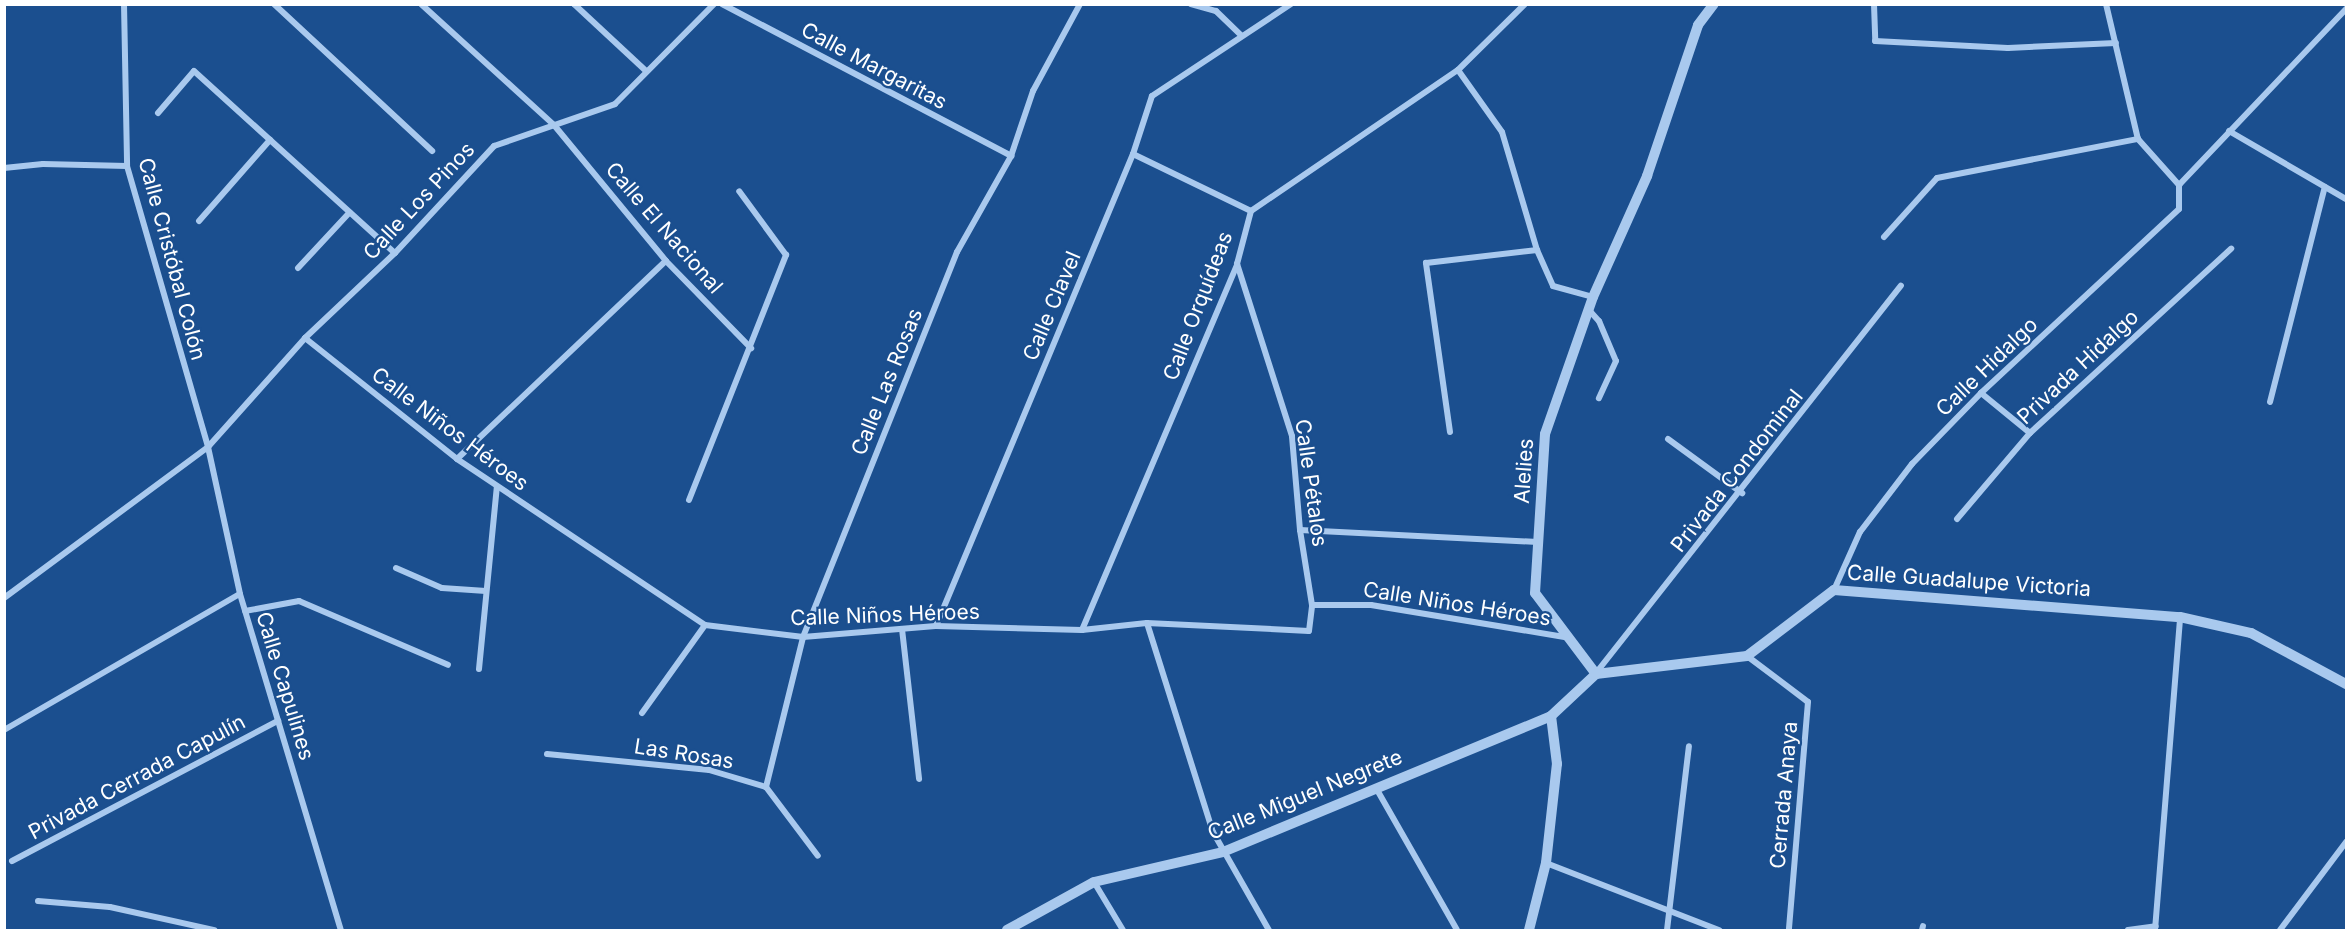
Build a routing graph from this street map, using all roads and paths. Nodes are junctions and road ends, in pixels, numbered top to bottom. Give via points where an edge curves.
1 (124, 4) edge
2 (274, 4) edge
3 (422, 4) edge
4 (574, 4) edge
5 (714, 4) edge
6 (722, 4) edge
7 (1080, 4) edge
8 (1191, 4) edge
9 (1291, 4) edge
10 (1525, 4) edge
11 (1714, 4) edge
12 (1874, 4) edge
13 (2106, 4) edge
14 (2346, 9) edge
15 (1240, 35) junction
16 (2116, 43) junction
17 (1458, 70) junction
18 (646, 71) junction
19 (158, 113) dead end
20 (554, 125) junction
21 (2229, 131) junction
22 (2138, 139) junction
23 (270, 140) junction
24 (432, 151) dead end
25 (1133, 154) junction
26 (1011, 156) junction
27 (127, 166) junction
28 (4, 168) edge
29 (2180, 185) junction
30 (2325, 187) junction
31 (739, 191) dead end
32 (2346, 199) edge
33 (1251, 211) junction
34 (350, 213) junction
35 (200, 221) dead end
36 (1884, 237) dead end
37 (2231, 249) dead end
38 (1537, 250) junction
39 (395, 253) junction
40 (666, 261) junction
41 (1237, 264) junction
42 (298, 268) dead end
43 (1901, 286) dead end
44 (1593, 297) junction
45 (1589, 310) junction
46 (305, 338) junction
47 (752, 348) junction
48 (1981, 393) junction
49 (1599, 398) dead end
50 (2270, 402) dead end
51 (1450, 432) dead end
52 (2030, 433) junction
53 (1668, 439) dead end
54 (208, 447) junction
55 (457, 459) junction
56 (496, 487) junction
57 (1742, 493) junction
58 (689, 500) dead end
59 (1957, 519) dead end
60 (1300, 530) junction
61 (1538, 542) junction
62 (396, 568) dead end
63 (1834, 590) junction
64 (486, 591) junction
65 (240, 594) junction
66 (4, 597) edge
67 (1312, 605) junction
68 (245, 611) junction
69 (2180, 617) junction
70 (1147, 623) junction
71 (705, 626) junction
72 (936, 626) junction
73 (902, 629) junction
74 (1082, 630) junction
75 (803, 638) junction
76 (1570, 638) junction
77 (1747, 656) junction
78 (448, 665) dead end
79 (479, 669) dead end
80 (1596, 674) junction
81 (2346, 684) edge
82 (642, 713) dead end
83 (1551, 716) junction
84 (278, 722) junction
85 (4, 730) edge
86 (1689, 746) dead end
87 (547, 754) dead end
88 (919, 779) dead end
89 (766, 787) junction
90 (1376, 788) junction
91 (2346, 842) edge
92 (1223, 852) junction
93 (818, 855) dead end
94 (12, 861) dead end
95 (1546, 863) junction
96 (1094, 882) junction
97 (38, 901) dead end
98 (1669, 914) junction
99 (2156, 928) edge
100 (214, 930) edge
101 (341, 930) edge
102 (1007, 930) edge
103 (1123, 930) edge
104 (1269, 930) edge
105 (1456, 930) edge
106 (1529, 930) edge
107 (1666, 930) edge
108 (1719, 930) edge
109 (1789, 930) edge
110 (2128, 930) edge
111 (2280, 930) edge

1 - 27 street, Calle Cristóbal Colón
2 - 24 street
3 - 20 street, Calle El Nacional
4 - 18 street
5 - 18 street, Calle Los Pinos
6 - 26 street, Calle Margaritas
7 - 26 street, Calle Las Rosas via 1033,91
8 - 15 street via 1216,11
9 - 15 street, Calle Clavel
10 - 17 street, Calle Orquídeas
11 - 44 street, Alelies via 1698,26 1647,176
12 - 16 street via 1875,41 2007,48
13 - 16 street
14 - 21 street
15 - 25 street, Calle Clavel via 1152,96
16 - 22 street
17 - 33 street, Calle Orquídeas
17 - 38 street via 1502,132
18 - 20 street, Calle Los Pinos via 615,104
19 - 23 street via 194,71
20 - 39 street, Calle Los Pinos via 494,147
20 - 40 street, Calle El Nacional
21 - 29 street
21 - 30 street
22 - 29 street
22 - 36 street via 1937,178
23 - 34 street
23 - 35 street
25 - 33 street
25 - 72 street, Calle Clavel
26 - 75 street, Calle Las Rosas via 957,252
27 - 28 street via 43,164
27 - 54 street, Calle Cristóbal Colón
29 - 48 street, Calle Hidalgo via 2179,209
30 - 32 street
30 - 50 street
31 - 47 street via 786,255
33 - 41 street, Calle Orquídeas
34 - 39 street
34 - 42 street
37 - 52 street, Privada Hidalgo
38 - 44 street via 1553,286
38 - 51 street via 1426,263
39 - 46 street, Calle Los Pinos
40 - 47 street, Calle El Nacional
40 - 55 street
41 - 60 street, Calle Pétalos via 1292,436
41 - 74 street, Calle Orquídeas
43 - 57 street, Privada Condominal
44 - 45 street, Alelies
45 - 49 street via 1599,321 1616,360
45 - 61 street, Alelies via 1545,434
46 - 54 street, Calle Los Pinos
46 - 55 street, Calle Niños Héroes
47 - 58 street
48 - 52 street
48 - 63 street, Calle Hidalgo via 1912,464 1860,532
52 - 59 street, Privada Hidalgo
53 - 57 street
54 - 65 street, Calle Capulines
54 - 66 street, Calle Los Pinos
55 - 56 street, Calle Niños Héroes
56 - 64 street
56 - 71 street, Calle Niños Héroes
57 - 80 street, Privada Condominal
60 - 61 street
60 - 67 street, Calle Pétalos
61 - 76 street, Alelies via 1535,593
62 - 64 street via 442,588
63 - 69 street, Calle Guadalupe Victoria
63 - 77 street, Calle Guadalupe Victoria
64 - 79 street
65 - 68 street, Calle Capulines
65 - 85 street
67 - 70 street, Calle Niños Héroes via 1309,631
67 - 76 street, Calle Niños Héroes via 1371,604
68 - 78 street via 299,601
68 - 84 street, Calle Capulines
69 - 81 street, Calle Guadalupe Victoria via 2251,633
69 - 99 street
70 - 74 street, Calle Niños Héroes
70 - 92 street
71 - 75 street, Calle Niños Héroes
71 - 82 street
72 - 73 street, Calle Niños Héroes
72 - 74 street, Calle Niños Héroes
73 - 75 street, Calle Niños Héroes
73 - 88 street
75 - 89 street, Calle Las Rosas
76 - 80 street, Alelies
77 - 80 street
77 - 109 street, Cerrada Anaya via 1808,702
80 - 83 street
83 - 90 street, Calle Miguel Negrete
83 - 95 street via 1557,764
84 - 94 street, Privada Cerrada Capulín
84 - 101 street, Calle Capulines
86 - 98 street
87 - 89 street, Las Rosas via 709,770
89 - 93 street
90 - 92 street, Calle Miguel Negrete
90 - 105 street
91 - 111 street
92 - 96 street, Calle Miguel Negrete
92 - 104 street
95 - 98 street
95 - 106 street
96 - 102 street, Calle Miguel Negrete
96 - 103 street
97 - 100 street via 110,907
98 - 107 street
98 - 108 street
99 - 110 street

